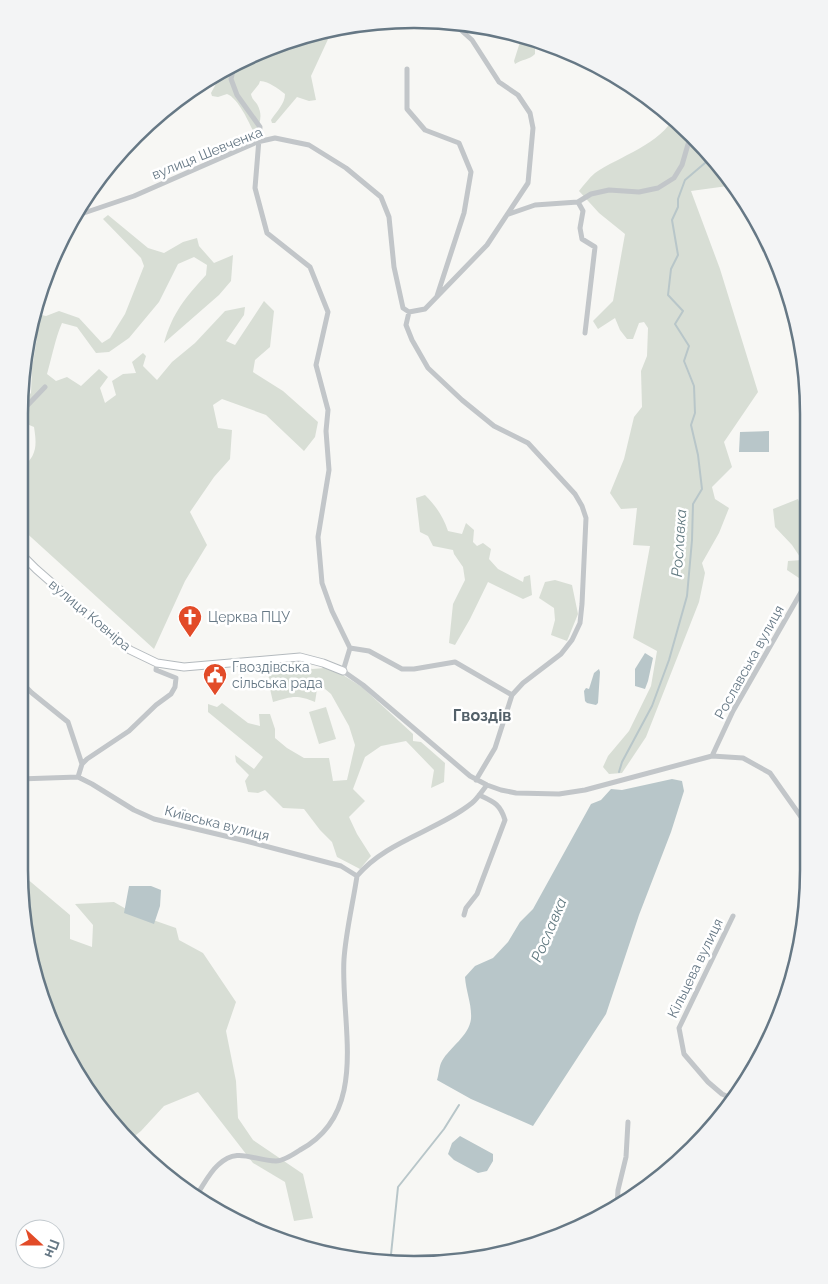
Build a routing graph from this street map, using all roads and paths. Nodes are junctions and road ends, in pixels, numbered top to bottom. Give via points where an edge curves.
1 (462, 31) edge
2 (407, 69) dead end
3 (232, 73) edge
4 (257, 142) junction
5 (689, 143) edge
6 (578, 202) junction
7 (84, 213) edge
8 (509, 214) junction
9 (436, 298) junction
10 (409, 312) junction
11 (585, 333) dead end
12 (45, 387) dead end
13 (28, 405) edge
14 (28, 561) edge
15 (800, 594) edge
16 (350, 648) junction
17 (157, 663) junction
18 (343, 671) junction
19 (28, 689) edge
20 (512, 695) junction
21 (712, 756) junction
22 (82, 764) junction
23 (78, 778) junction
24 (28, 779) edge
25 (476, 780) junction
26 (487, 785) junction
27 (479, 795) junction
28 (800, 816) edge
29 (357, 876) junction
30 (464, 915) dead end
31 (733, 916) dead end
32 (727, 1096) edge
33 (628, 1122) dead end
34 (199, 1191) edge
35 (618, 1198) edge

1 - 8 street via 472,40 500,82 518,95 530,113 533,128 528,183
2 - 9 street via 407,109 425,130 459,143 470,172 464,214
3 - 4 street via 231,79 237,94 260,127
4 - 7 street, вулиця Шевченка via 134,196
4 - 10 street, вулиця Шевченка via 275,138 309,145 346,168 381,197 389,217 394,266 403,308
4 - 16 street via 255,188 267,233 310,267 328,312 316,365 328,410 328,470 318,538 322,583
5 - 6 street via 674,178 658,188 639,192 609,190 591,194
6 - 8 street via 535,205
6 - 11 street via 583,211 582,239 595,248
8 - 9 street via 487,245
9 - 10 street via 425,308
10 - 20 street, вулиця Шевченка via 406,325 428,368 494,426 528,443 575,494 586,518 580,623 561,654
12 - 13 street
14 - 17 street, вулиця Ковніра via 130,650
15 - 21 street, Рославська вулиця via 733,711
16 - 18 street
16 - 20 street via 369,651 402,668 455,662
17 - 18 street, вулиця Ковніра via 184,666 300,657
17 - 22 street via 156,670 176,678 171,694 129,731
18 - 25 street
19 - 22 street via 68,722
20 - 25 street, вулиця Шевченка via 495,748
21 - 26 street via 559,794 516,792
21 - 28 street via 743,758 770,773
22 - 23 street
23 - 24 street, Київська вулиця
23 - 29 street, Київська вулиця via 154,819 341,866
25 - 26 street
26 - 27 street
27 - 29 street via 473,803 441,823 388,850
27 - 30 street via 502,809 504,820 477,894
29 - 34 street via 344,960 347,1080 333,1121 308,1146 277,1161 240,1154 231,1156 220,1163
31 - 32 street, Кільцева вулиця via 679,1028 684,1054 708,1082
33 - 35 street via 626,1157

